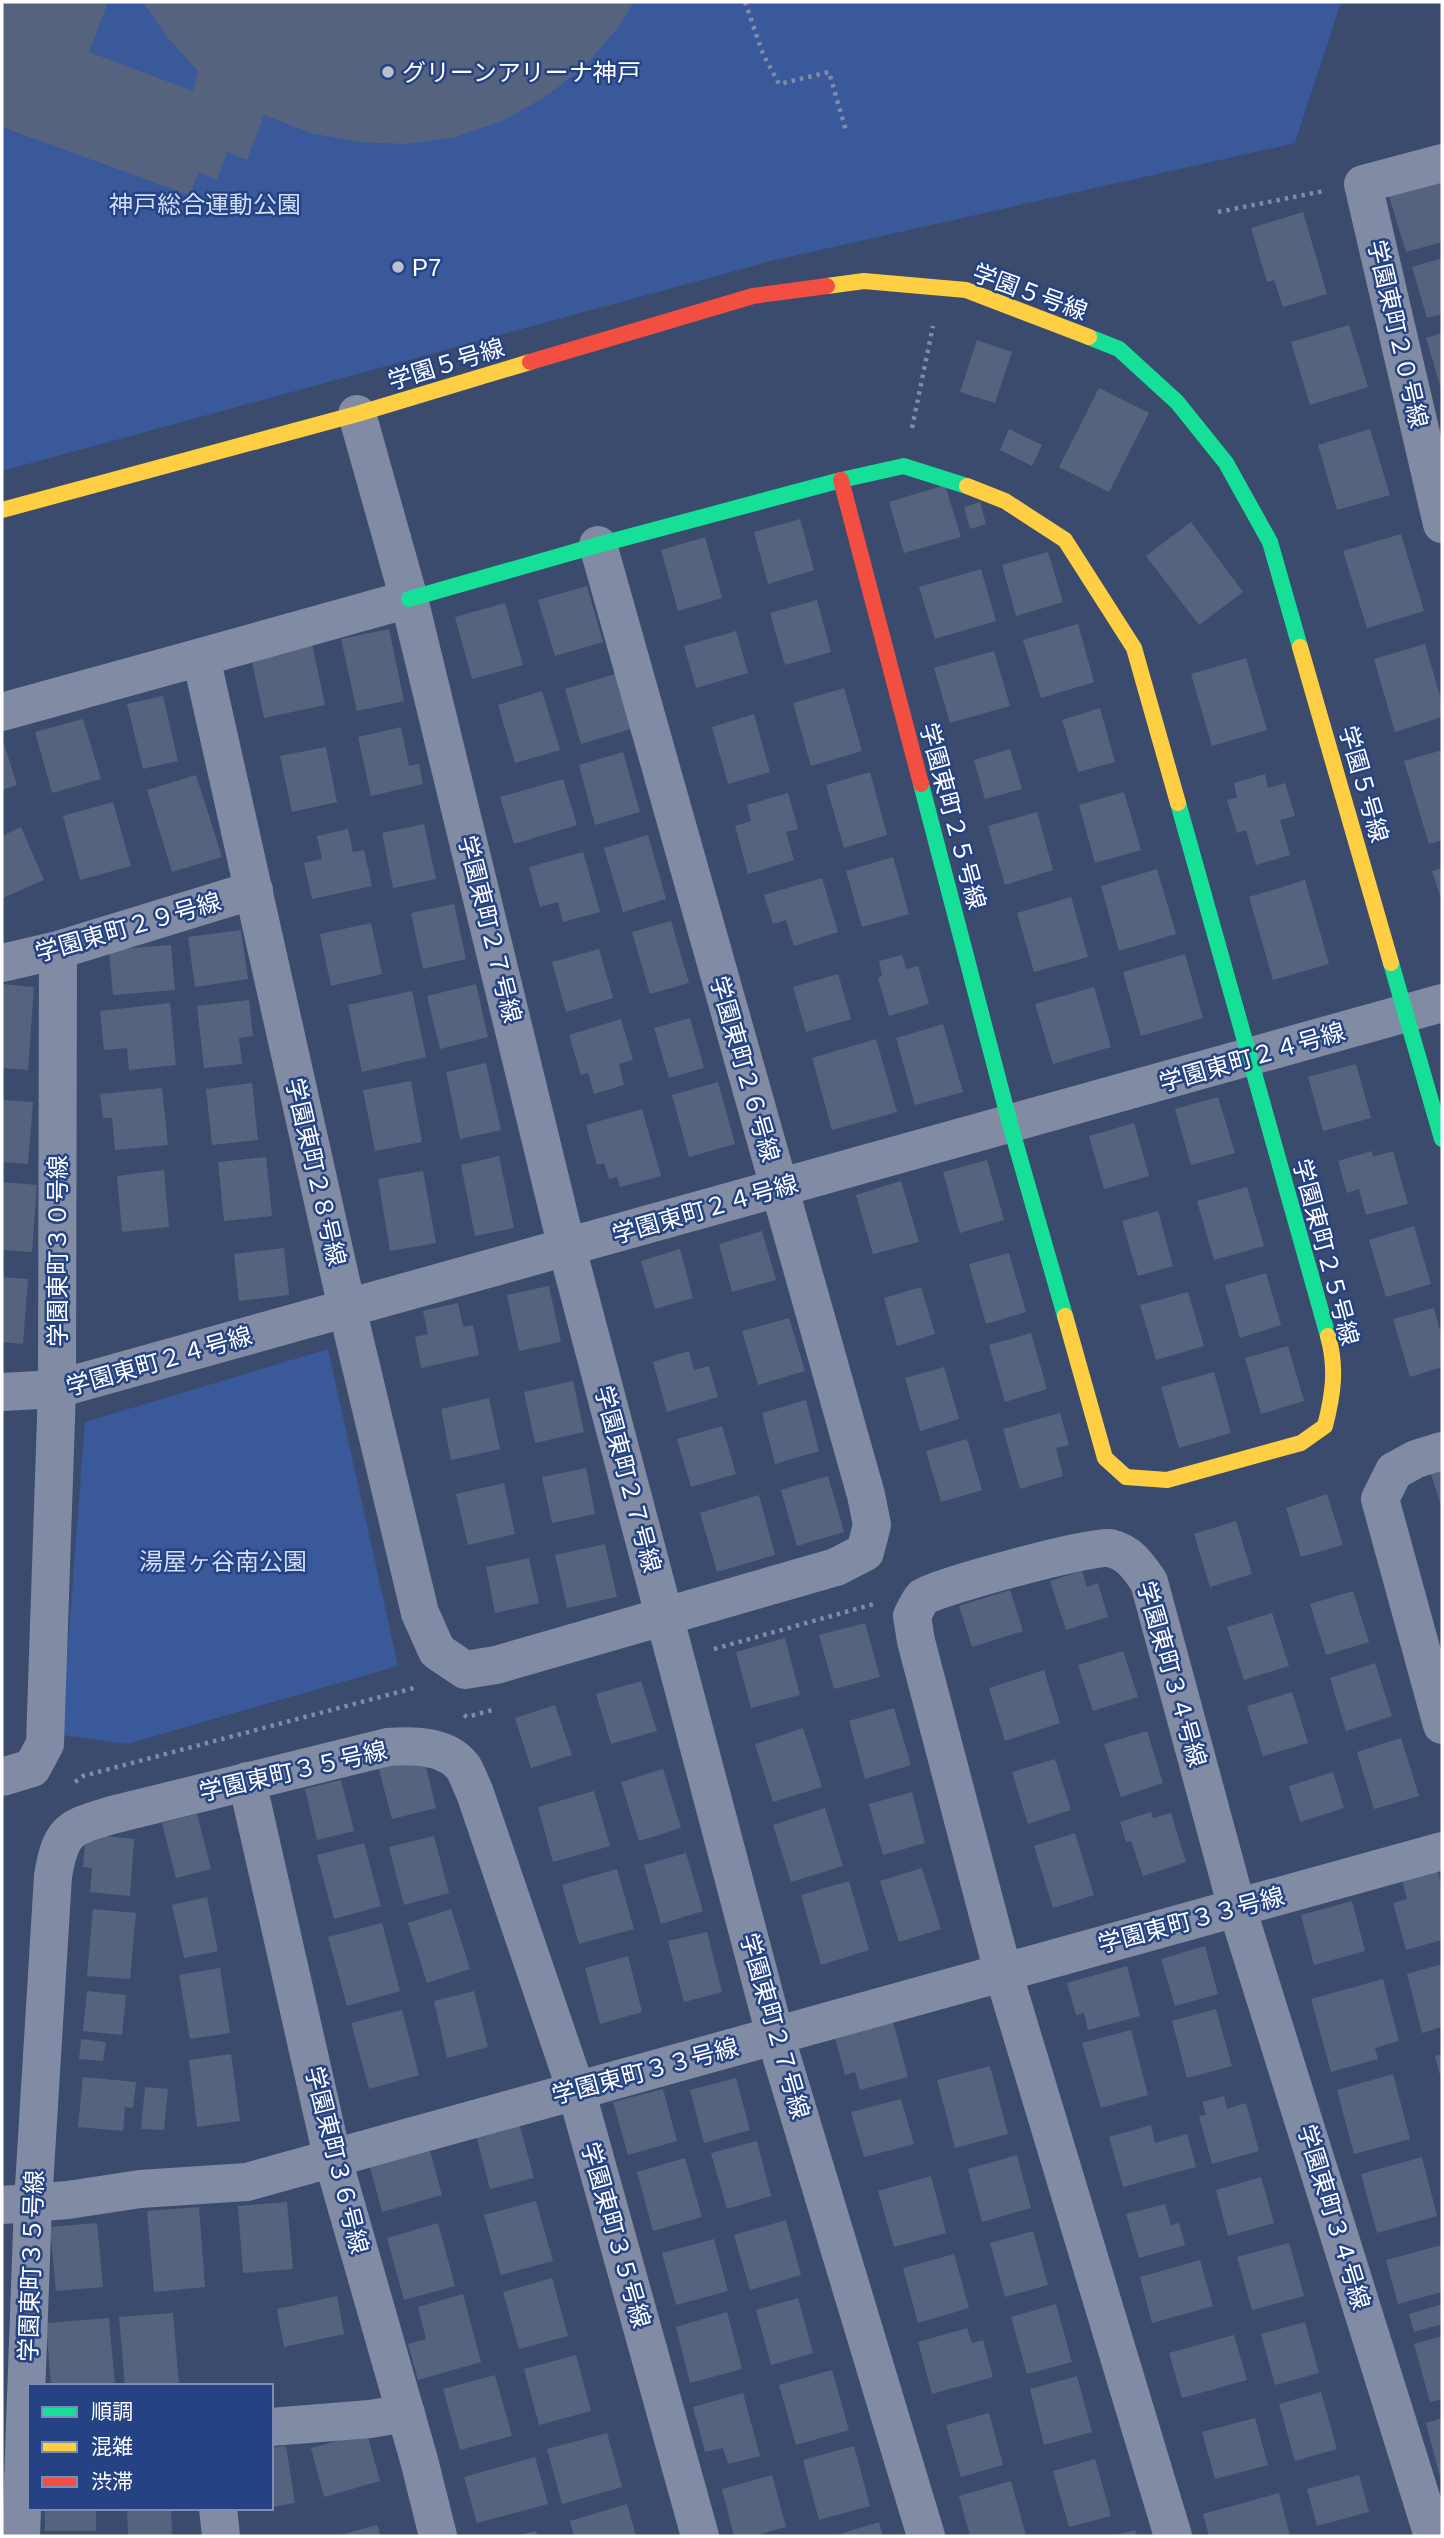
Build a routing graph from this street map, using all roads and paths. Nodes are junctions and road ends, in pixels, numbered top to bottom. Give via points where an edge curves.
1 (745, 2) edge
2 (846, 131) dead end
3 (1442, 163) edge
4 (1363, 184) junction
5 (1218, 212) dead end
6 (941, 288) junction
7 (357, 414) junction
8 (904, 466) junction
9 (841, 480) junction
10 (2, 510) edge
11 (1442, 524) edge
12 (598, 545) junction
13 (409, 600) junction
14 (201, 657) junction
15 (2, 712) edge
16 (254, 890) junction
17 (58, 950) junction
18 (2, 963) edge
19 (1425, 1008) edge
20 (1248, 1058) junction
21 (1010, 1124) junction
22 (1442, 1139) edge
23 (779, 1188) junction
24 (567, 1248) junction
25 (347, 1308) junction
26 (57, 1389) junction
27 (2, 1392) edge
28 (1442, 1451) edge
29 (665, 1617) junction
30 (1442, 1726) edge
31 (2, 1777) edge
32 (247, 1782) junction
33 (1442, 1851) edge
34 (1237, 1908) junction
35 (1003, 1972) junction
36 (775, 2035) junction
37 (576, 2090) junction
38 (332, 2156) junction
39 (17, 2204) edge
40 (406, 2413) junction
41 (273, 2427) edge
42 (27, 2448) edge
43 (218, 2510) edge
44 (21, 2536) edge
45 (221, 2536) edge
46 (438, 2536) edge
47 (700, 2536) edge
48 (926, 2536) edge
49 (1173, 2536) edge
50 (1433, 2536) edge

1 - 2 path via 779,84 829,72
3 - 4 street
4 - 5 path
4 - 11 street, 学園東町２０号線
6 - 7 street, 学園５号線 via 864,281 753,296
6 - 8 path
6 - 19 street, 学園５号線 via 966,290 1119,349 1177,402 1226,463 1270,542
7 - 10 street, 学園５号線
7 - 13 street, 学園東町２７号線
8 - 9 street, 学園東町２５号線
8 - 20 street, 学園東町２５号線 via 1005,501 1065,540 1134,648
9 - 12 street, 学園東町２５号線
9 - 21 street, 学園東町２５号線
12 - 13 street, 学園東町２５号線
12 - 23 street, 学園東町２６号線
13 - 14 street
13 - 24 street, 学園東町２７号線
14 - 15 street
14 - 16 street, 学園東町２８号線
16 - 17 street, 学園東町２９号線
16 - 25 street, 学園東町２８号線
17 - 18 street, 学園東町２９号線
17 - 26 street, 学園東町３０号線
19 - 20 street, 学園東町２４号線
19 - 22 street, 学園５号線
20 - 21 street, 学園東町２４号線
20 - 21 street, 学園東町２５号線 via 1332,1350 1334,1391 1325,1426 1301,1444 1167,1480 1126,1477 1105,1458
21 - 23 street, 学園東町２４号線
23 - 24 street, 学園東町２４号線
23 - 29 street, 学園東町２６号線 via 866,1495 872,1525 865,1552 836,1567
24 - 25 street, 学園東町２４号線
24 - 29 street, 学園東町２７号線
25 - 26 street, 学園東町２４号線
25 - 29 street, 学園東町２８号線 via 420,1612 437,1651 465,1670
26 - 27 street, 学園東町２４号線
26 - 31 street, 学園東町３０号線 via 45,1744 32,1768
28 - 30 street via 1394,1471 1380,1499
29 - 36 street, 学園東町２７号線
32 - 37 street, 学園東町３５号線 via 409,1745 438,1750 462,1765
32 - 38 street, 学園東町３６号線
32 - 39 street, 学園東町３５号線 via 78,1826 58,1845
33 - 34 street, 学園東町３３号線
34 - 35 street, 学園東町３３号線
34 - 35 street, 学園東町３４号線 via 1149,1582 1133,1558 1109,1547 1082,1550 923,1597 912,1616
34 - 50 street, 学園東町３４号線
35 - 36 street, 学園東町３３号線
35 - 49 street, 学園東町３４号線
36 - 37 street, 学園東町３３号線
36 - 48 street, 学園東町２７号線
37 - 38 street, 学園東町３３号線
37 - 47 street, 学園東町３５号線
38 - 39 street, 学園東町３３号線 via 247,2182
38 - 40 street, 学園東町３６号線
39 - 42 street, 学園東町３５号線
40 - 41 street
40 - 46 street, 学園東町３６号線
42 - 44 street, 学園東町３５号線
43 - 45 street

